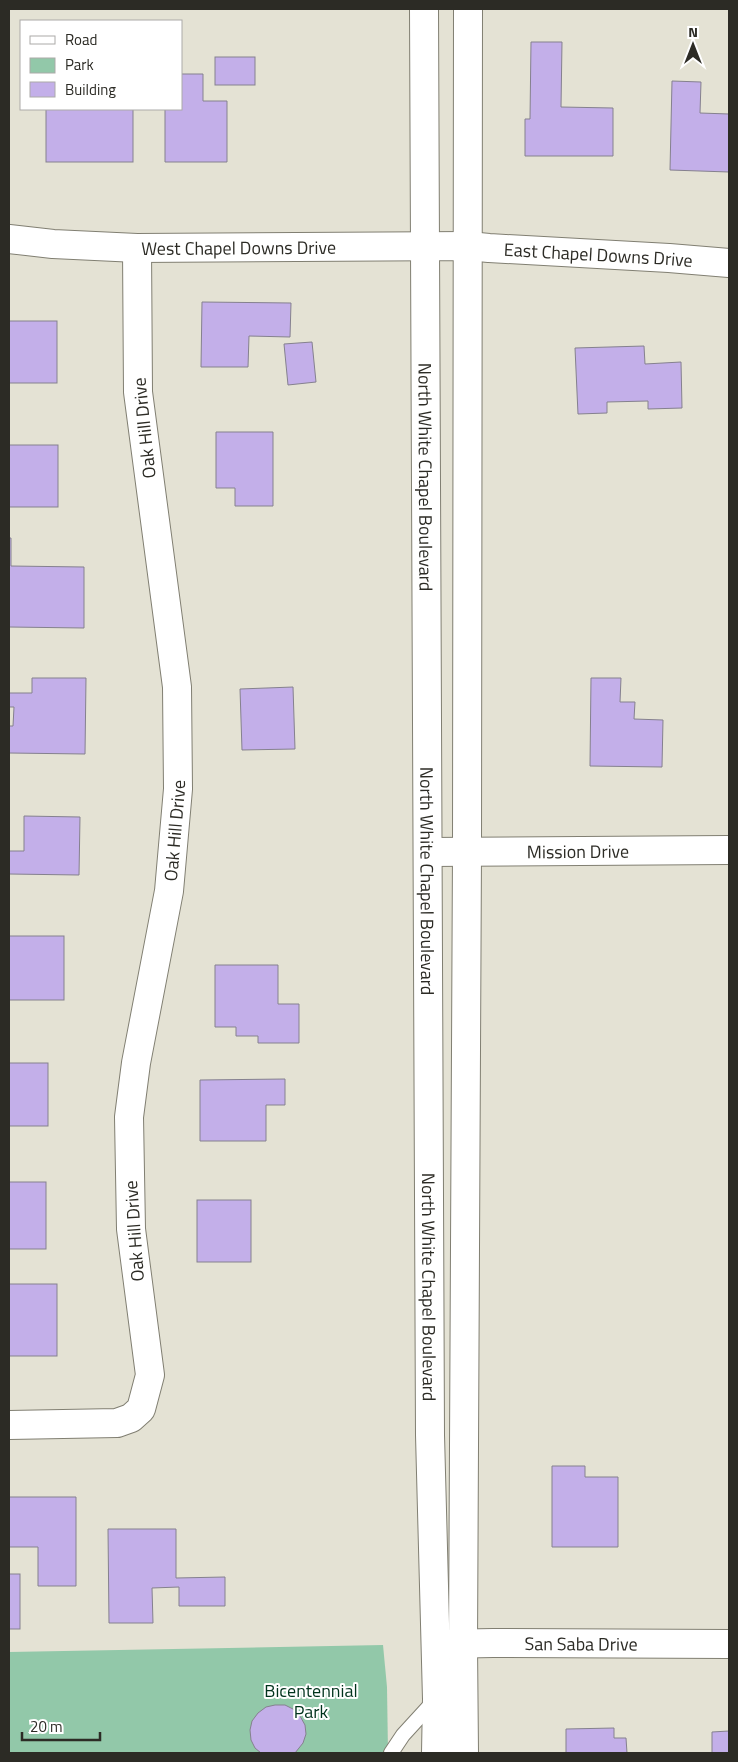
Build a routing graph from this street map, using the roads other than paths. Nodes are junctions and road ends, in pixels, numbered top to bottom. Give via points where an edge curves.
1 (424, 9) edge
2 (468, 9) edge
3 (9, 239) edge
4 (468, 246) junction
5 (425, 247) junction
6 (137, 248) junction
7 (729, 263) edge
8 (729, 850) edge
9 (467, 851) junction
10 (428, 852) junction
11 (9, 1425) edge
12 (435, 1644) junction
13 (729, 1644) edge
14 (463, 1645) junction
15 (436, 1699) junction
16 (391, 1753) edge
17 (436, 1753) edge
18 (464, 1753) edge

1 - 5 main road, North White Chapel Boulevard
2 - 4 main road, North White Chapel Boulevard
3 - 6 main road, West Chapel Downs Drive
4 - 5 main road, West Chapel Downs Drive
4 - 7 main road, East Chapel Downs Drive
4 - 9 main road, North White Chapel Boulevard
5 - 6 main road, West Chapel Downs Drive
5 - 10 main road, North White Chapel Boulevard
6 - 11 main road, Oak Hill Drive via 138,392 177,687 178,789 169,891 128,1117 131,1229 150,1375 141,1409 131,1418 117,1423
8 - 9 main road, Mission Drive
9 - 10 main road, Mission Drive
9 - 14 main road, North White Chapel Boulevard
10 - 12 main road, North White Chapel Boulevard via 430,1435
12 - 14 main road, San Saba Drive
12 - 15 main road, North White Chapel Boulevard
13 - 14 main road, San Saba Drive
14 - 18 main road, North White Chapel Boulevard
15 - 16 lane
15 - 17 main road, North White Chapel Boulevard

